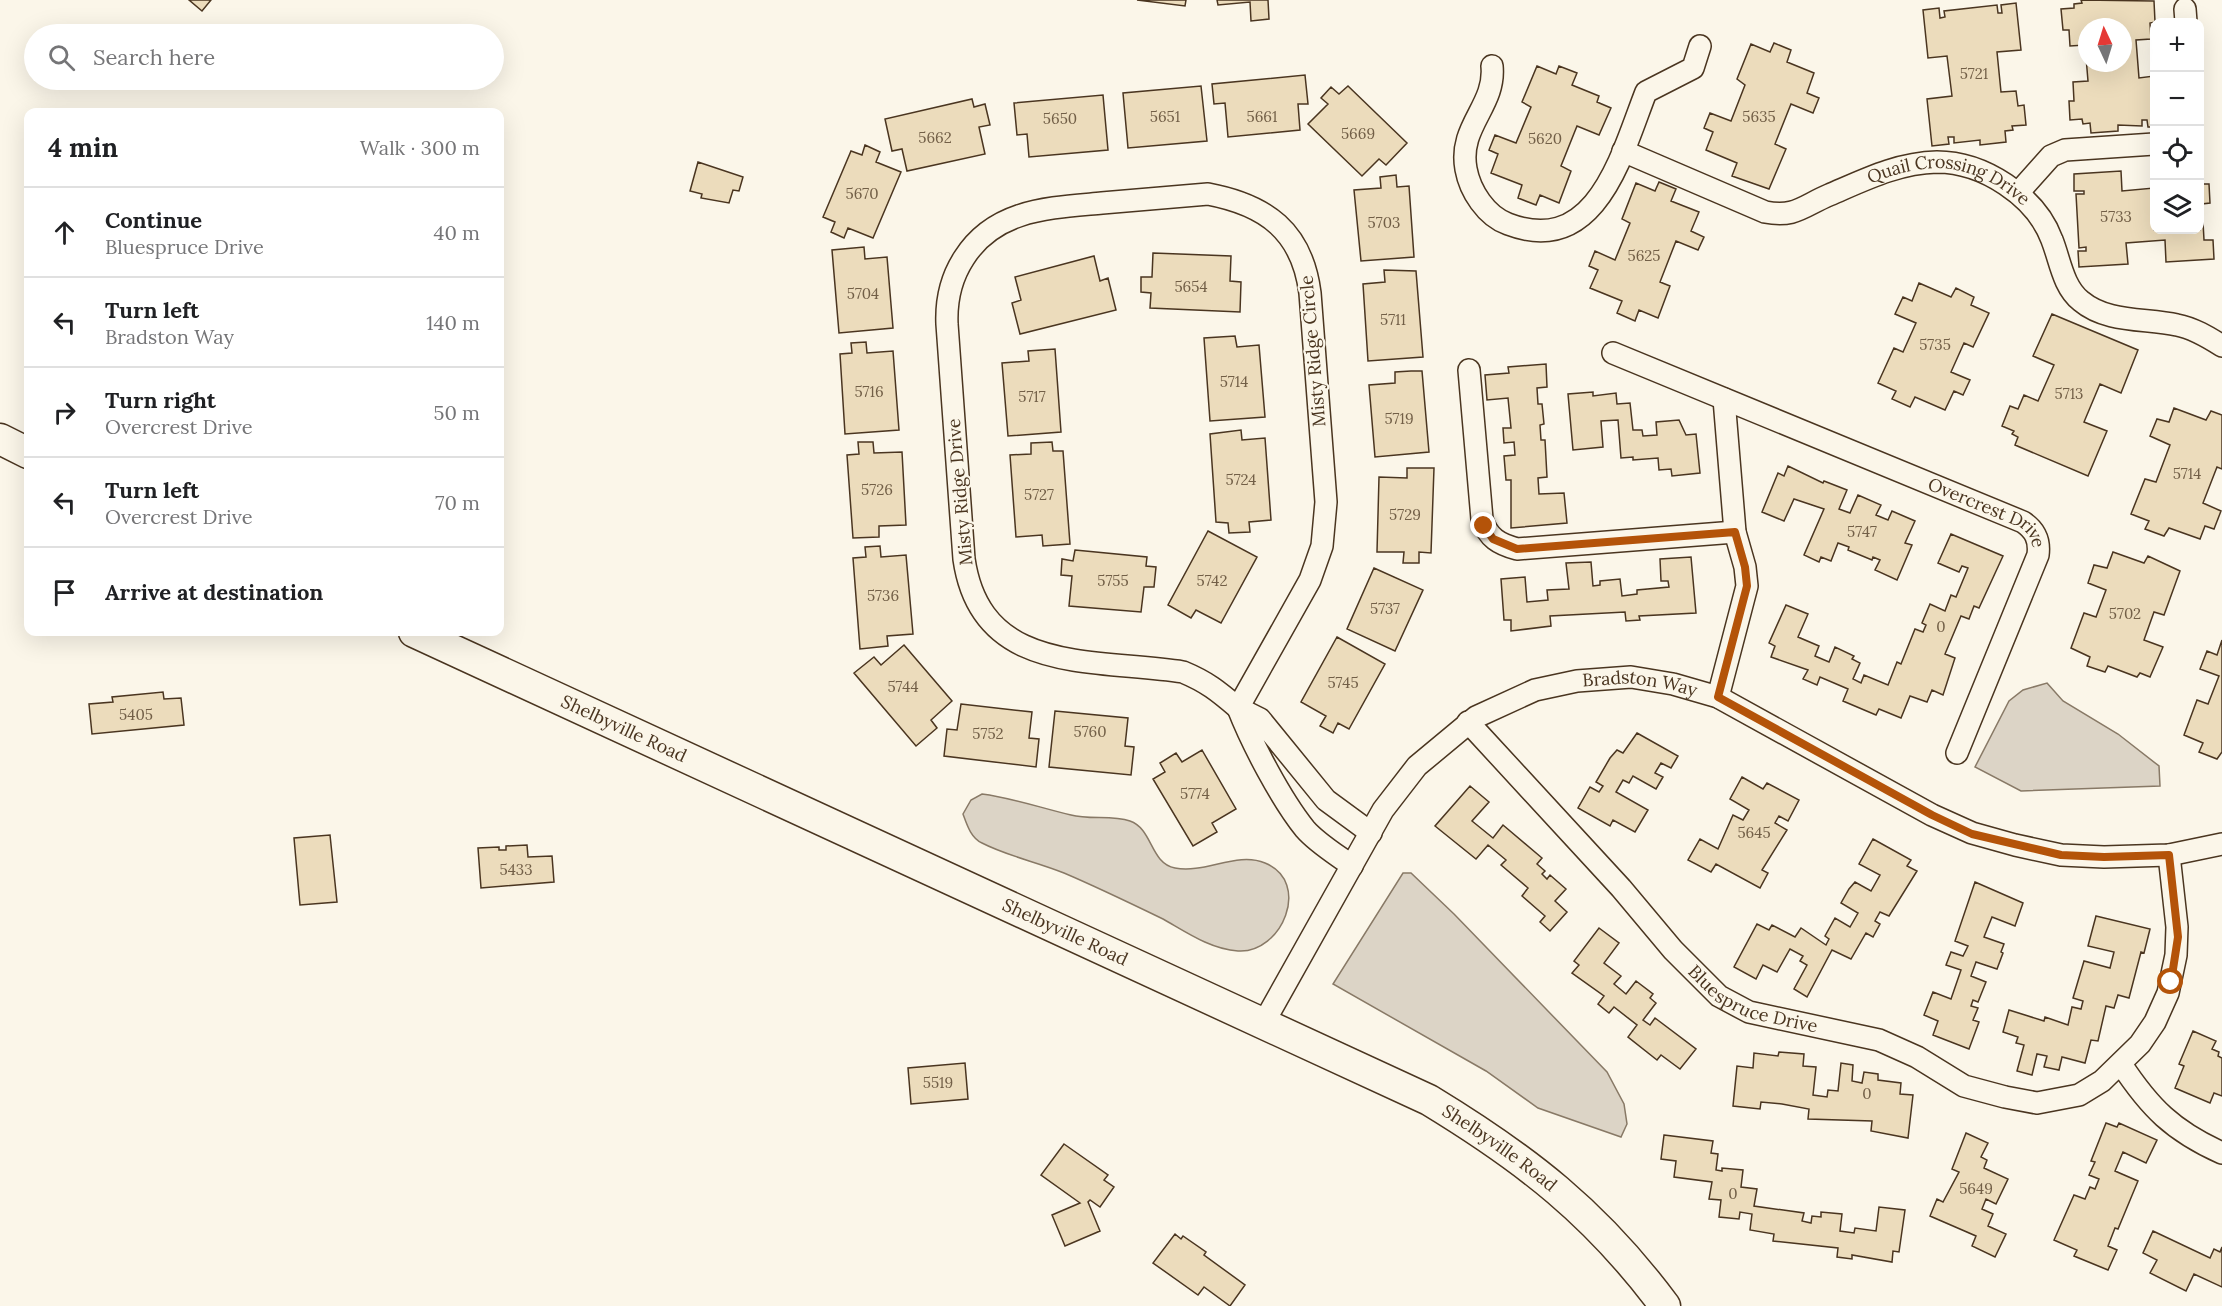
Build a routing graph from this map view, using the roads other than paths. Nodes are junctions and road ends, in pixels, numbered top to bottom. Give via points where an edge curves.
1 (1700, 46) dead end
2 (1492, 66) dead end
3 (2150, 144) edge
4 (1623, 151) junction
5 (2018, 193) junction
6 (1044, 208) joint
7 (2222, 346) edge
8 (1613, 353) dead end
9 (1469, 370) dead end
10 (1724, 399) junction
11 (0, 439) edge
12 (24, 451) edge
13 (1735, 532) junction
14 (423, 636) edge
15 (1718, 697) junction
16 (1238, 708) junction
17 (1467, 722) junction
18 (1957, 753) dead end
19 (1371, 833) junction
20 (2222, 844) edge
21 (2169, 855) junction
22 (1352, 866) junction
23 (1263, 1024) junction
24 (2121, 1064) junction
25 (2222, 1153) edge
26 (1665, 1306) edge

1 - 4 street via 1693,68 1646,92
2 - 4 street via 1493,87 1469,131 1465,159 1474,194 1495,217 1530,231 1556,229 1571,223 1596,204
3 - 5 street via 2065,150 2051,156
4 - 5 street, Quail Crossing Drive via 1765,212 1778,214 1801,211 1880,173 1910,164 1939,162 1964,166
5 - 7 street, Quail Crossing Drive via 2043,221 2067,283 2079,300 2112,317 2192,329
6 - 16 street, Misty Ridge Drive via 1004,220 982,235 960,265 949,293 947,324 962,535 971,588 984,612 1002,632 1033,651 1183,672 1226,695
6 - 16 street, Misty Ridge Circle via 1223,196 1249,204 1271,218 1286,233 1303,262 1310,293 1325,530 1310,580
8 - 10 street, Overcrest Drive
9 - 13 street via 1482,519 1498,543 1517,549
10 - 13 street
10 - 18 street, Overcrest Drive via 2023,522 2034,532 2038,555
11 - 12 main road
13 - 15 street via 1747,586
14 - 23 main road, Shelbyville Road
15 - 17 street, Bradston Way via 1631,677 1577,681 1535,690
15 - 21 street, Bradston Way via 1972,834 2061,855
16 - 19 street, Misty Ridge Drive via 1260,719 1326,800
16 - 22 street, Misty Ridge Drive via 1294,813 1307,831
17 - 19 street, Bradston Way via 1417,766 1383,810
17 - 24 street, Bluespruce Drive via 1673,950 1719,996 1749,1012 1879,1040 1917,1057 1964,1086 2037,1102 2079,1095
19 - 22 street, Bradston Way
20 - 21 street, Bradston Way
21 - 24 street, Bluespruce Drive via 2177,927 2175,966 2155,1022
22 - 23 street, Bradston Way
23 - 26 main road, Shelbyville Road via 1429,1100 1502,1145 1585,1214
24 - 25 street via 2165,1120

